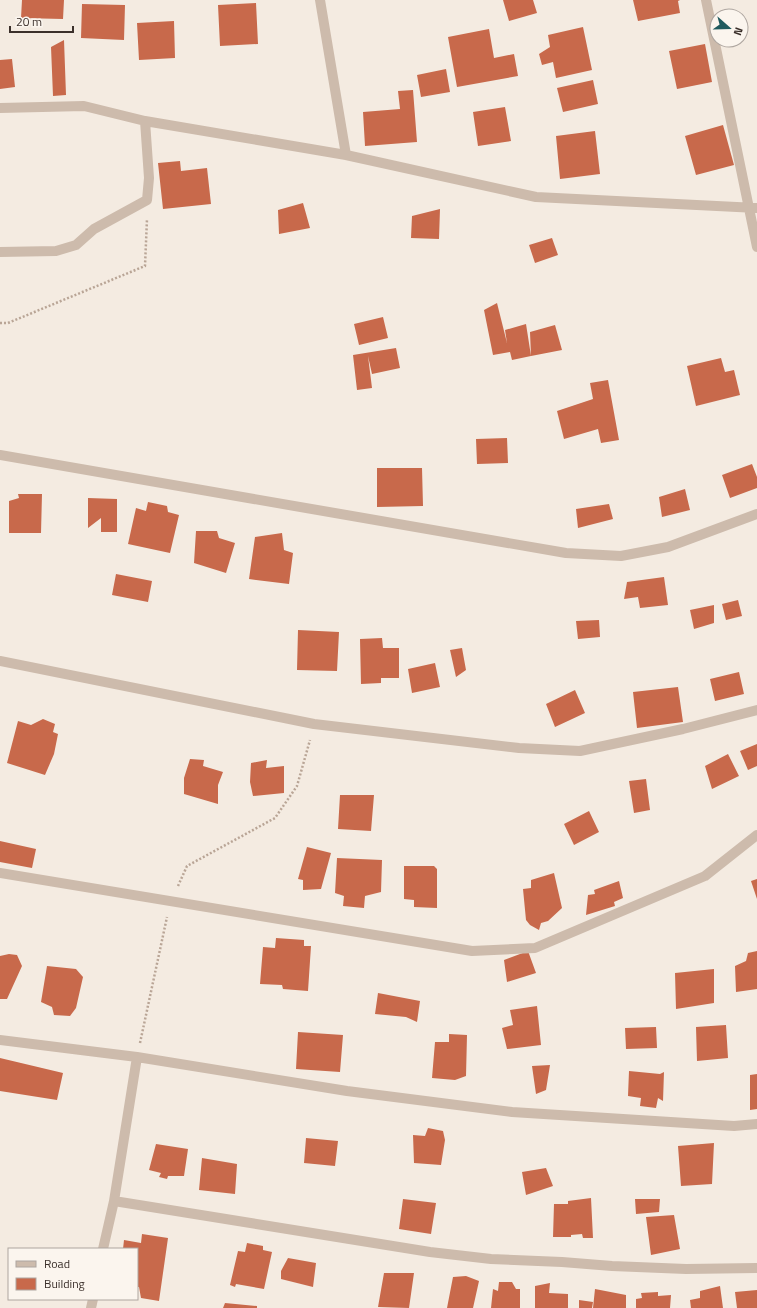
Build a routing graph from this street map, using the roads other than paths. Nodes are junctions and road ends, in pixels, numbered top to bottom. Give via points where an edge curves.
1 (320, 0) edge
2 (706, 0) edge
3 (0, 108) edge
4 (145, 121) junction
5 (346, 155) junction
6 (753, 208) edge
7 (757, 247) edge
8 (0, 252) edge
9 (0, 455) edge
10 (754, 518) edge
11 (0, 661) edge
12 (757, 710) edge
13 (757, 835) edge
14 (0, 873) edge
15 (0, 1040) edge
16 (137, 1057) junction
17 (757, 1124) edge
18 (114, 1201) junction
19 (103, 1248) edge
20 (757, 1268) edge

1 - 5 street
2 - 6 street
3 - 4 street via 84,106
4 - 5 street
4 - 8 street via 150,178 147,200 94,229 76,245 56,250
5 - 6 street via 536,197
6 - 7 street
9 - 10 street via 566,553 621,556 668,547
11 - 12 street via 314,724 519,748 580,751 684,729
13 - 14 street via 706,876 535,948 472,951
15 - 16 street
16 - 17 street via 347,1091 512,1112 734,1126
16 - 18 street
18 - 19 street
18 - 20 street via 430,1252 491,1259 679,1269

